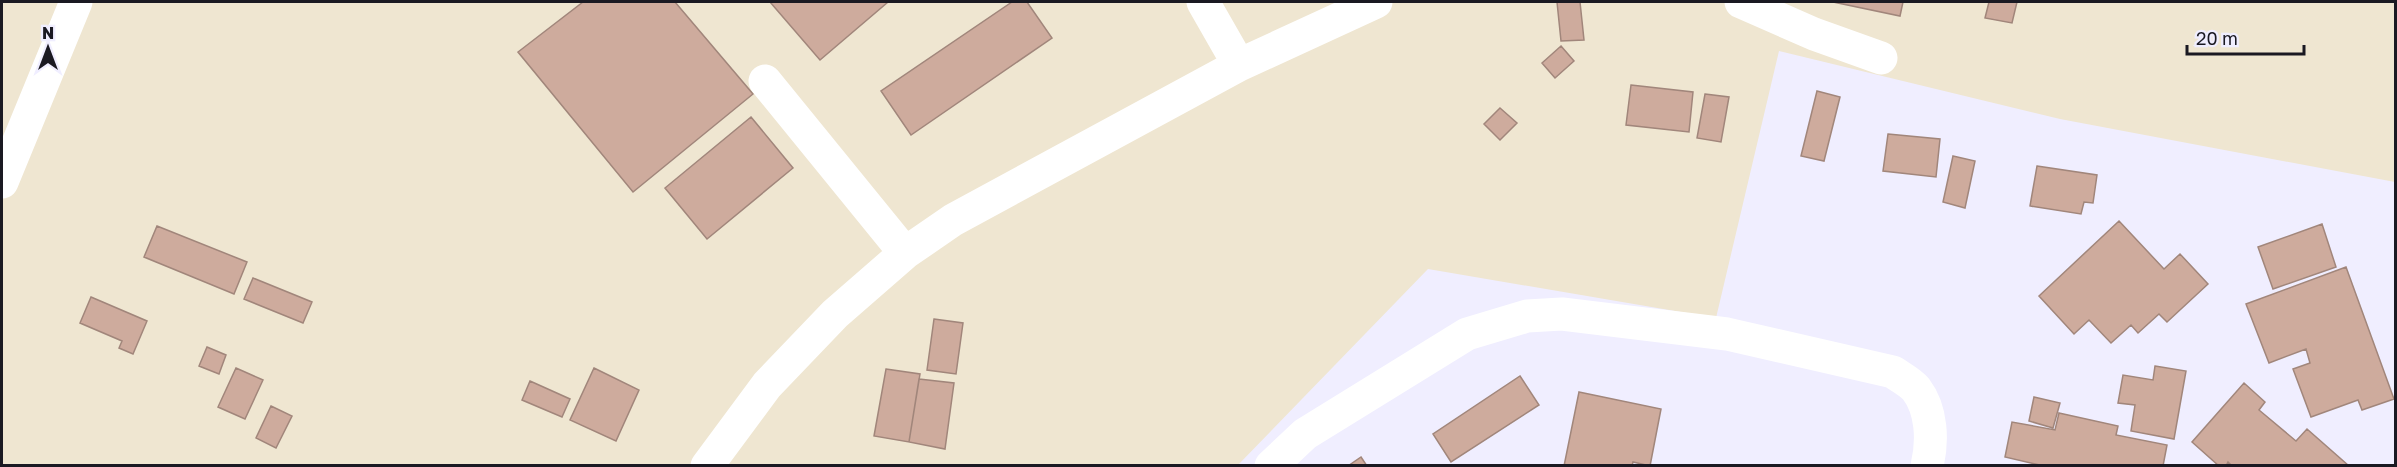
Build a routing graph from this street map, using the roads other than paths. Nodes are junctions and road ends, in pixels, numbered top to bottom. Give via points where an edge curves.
1 (76, 2) edge
2 (1203, 2) edge
3 (1376, 2) edge
4 (1741, 2) edge
5 (1881, 58) dead end
6 (1239, 65) junction
7 (765, 81) dead end
8 (2, 182) edge
9 (905, 253) junction
10 (707, 465) edge
11 (1271, 465) edge
12 (1927, 465) edge

1 - 8 street
2 - 6 street
3 - 6 street
4 - 5 street
6 - 9 street via 953,220
7 - 9 street
9 - 10 street via 835,314 767,385
11 - 12 street via 1305,434 1467,334 1527,316 1562,314 1727,334 1893,372 1915,388 1930,420

